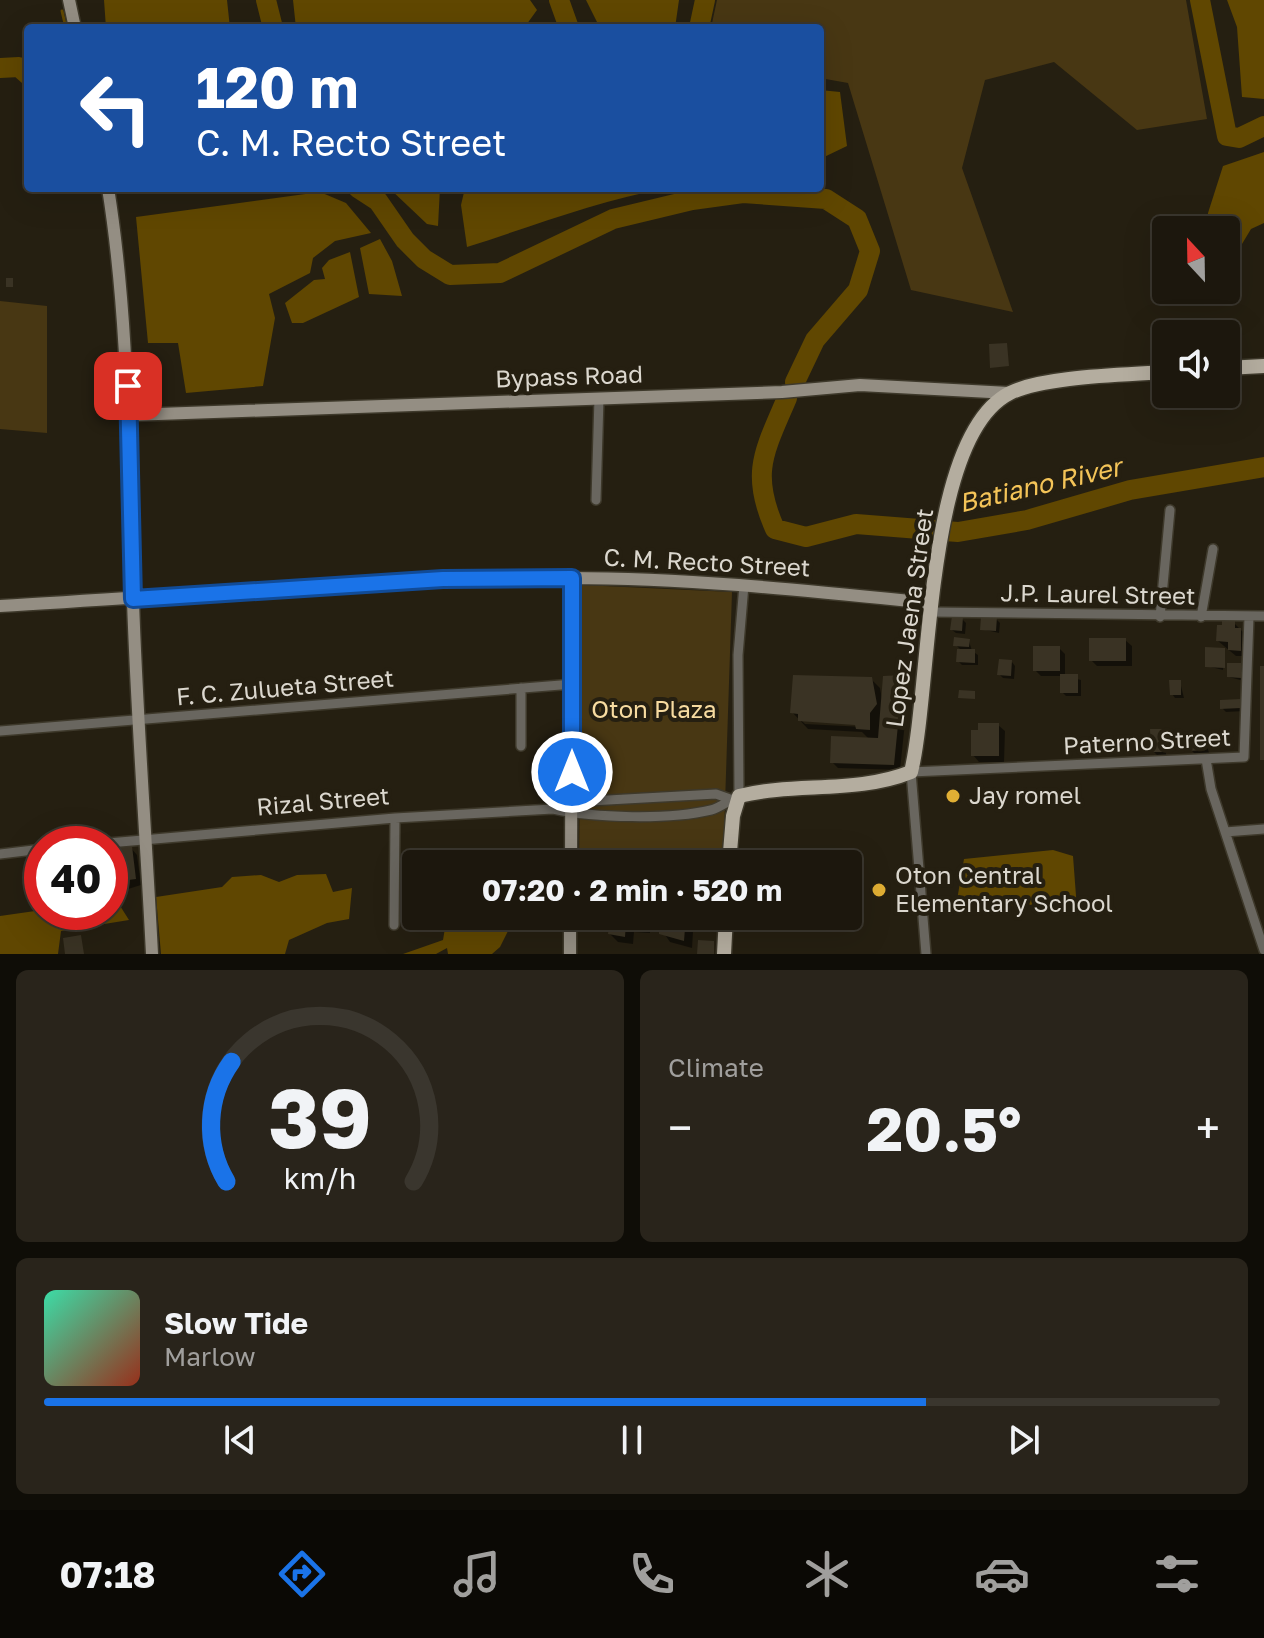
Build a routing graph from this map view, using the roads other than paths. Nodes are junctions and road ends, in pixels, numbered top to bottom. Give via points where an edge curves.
1 (69, 0) edge
2 (74, 24) edge
3 (109, 192) edge
4 (1264, 366) edge
5 (1240, 367) edge
6 (1152, 373) edge
7 (1009, 393) junction
8 (599, 398) junction
9 (130, 415) junction
10 (596, 500) dead end
11 (1170, 510) dead end
12 (1213, 549) dead end
13 (572, 578) junction
14 (744, 585) junction
15 (133, 599) junction
16 (0, 606) edge
17 (931, 608) junction
18 (1264, 616) edge
19 (1160, 617) junction
20 (1201, 617) junction
21 (1249, 617) junction
22 (573, 684) junction
23 (521, 688) junction
24 (139, 720) junction
25 (0, 731) edge
26 (521, 746) dead end
27 (1206, 759) junction
28 (911, 772) junction
29 (734, 798) junction
30 (572, 807) junction
31 (395, 818) junction
32 (1264, 829) edge
33 (1225, 832) junction
34 (146, 839) junction
35 (128, 841) edge
36 (571, 850) edge
37 (730, 850) edge
38 (24, 851) edge
39 (0, 854) edge
40 (1258, 920) edge
41 (394, 925) dead end
42 (570, 930) edge
43 (725, 930) edge
44 (1264, 950) edge
45 (152, 954) edge
46 (570, 954) edge
47 (724, 954) edge
48 (926, 954) edge

1 - 2 main road
3 - 9 main road via 120,267
4 - 5 main road
6 - 7 main road via 1041,384
7 - 8 main road, Bypass Road via 860,385
7 - 17 main road, Lopez Jaena Street via 985,416 960,456
8 - 9 main road, Bypass Road
8 - 10 street
9 - 15 main road
11 - 19 street
12 - 20 street
13 - 14 main road, C. M. Recto Street
13 - 15 main road, C. M. Recto Street via 443,579
13 - 22 main road
14 - 17 main road, C. M. Recto Street
14 - 29 street
15 - 16 main road, C. M. Recto Street
15 - 24 main road
17 - 19 street, J.P. Laurel Street
17 - 28 main road, Lopez Jaena Street
18 - 21 street, J.P. Laurel Street
19 - 20 street, J.P. Laurel Street
20 - 21 street, J.P. Laurel Street
21 - 27 street, Paterno Street via 1246,754
22 - 23 street, F. C. Zulueta Street
22 - 30 main road
23 - 24 street, F. C. Zulueta Street
23 - 26 street
24 - 25 street, F. C. Zulueta Street
24 - 34 main road
27 - 28 street, Paterno Street
27 - 33 street
28 - 29 main road, Rizal Street via 888,781 770,790
28 - 48 street
29 - 30 street, Rizal Street via 716,794
29 - 30 street, Rizal Street via 713,810 651,815
29 - 37 main road
30 - 31 street, Rizal Street
30 - 36 main road
31 - 34 street, Rizal Street
31 - 41 street
32 - 33 street
33 - 40 street
34 - 35 street, Rizal Street
34 - 45 main road
38 - 39 street
40 - 44 street
42 - 46 main road
43 - 47 main road

